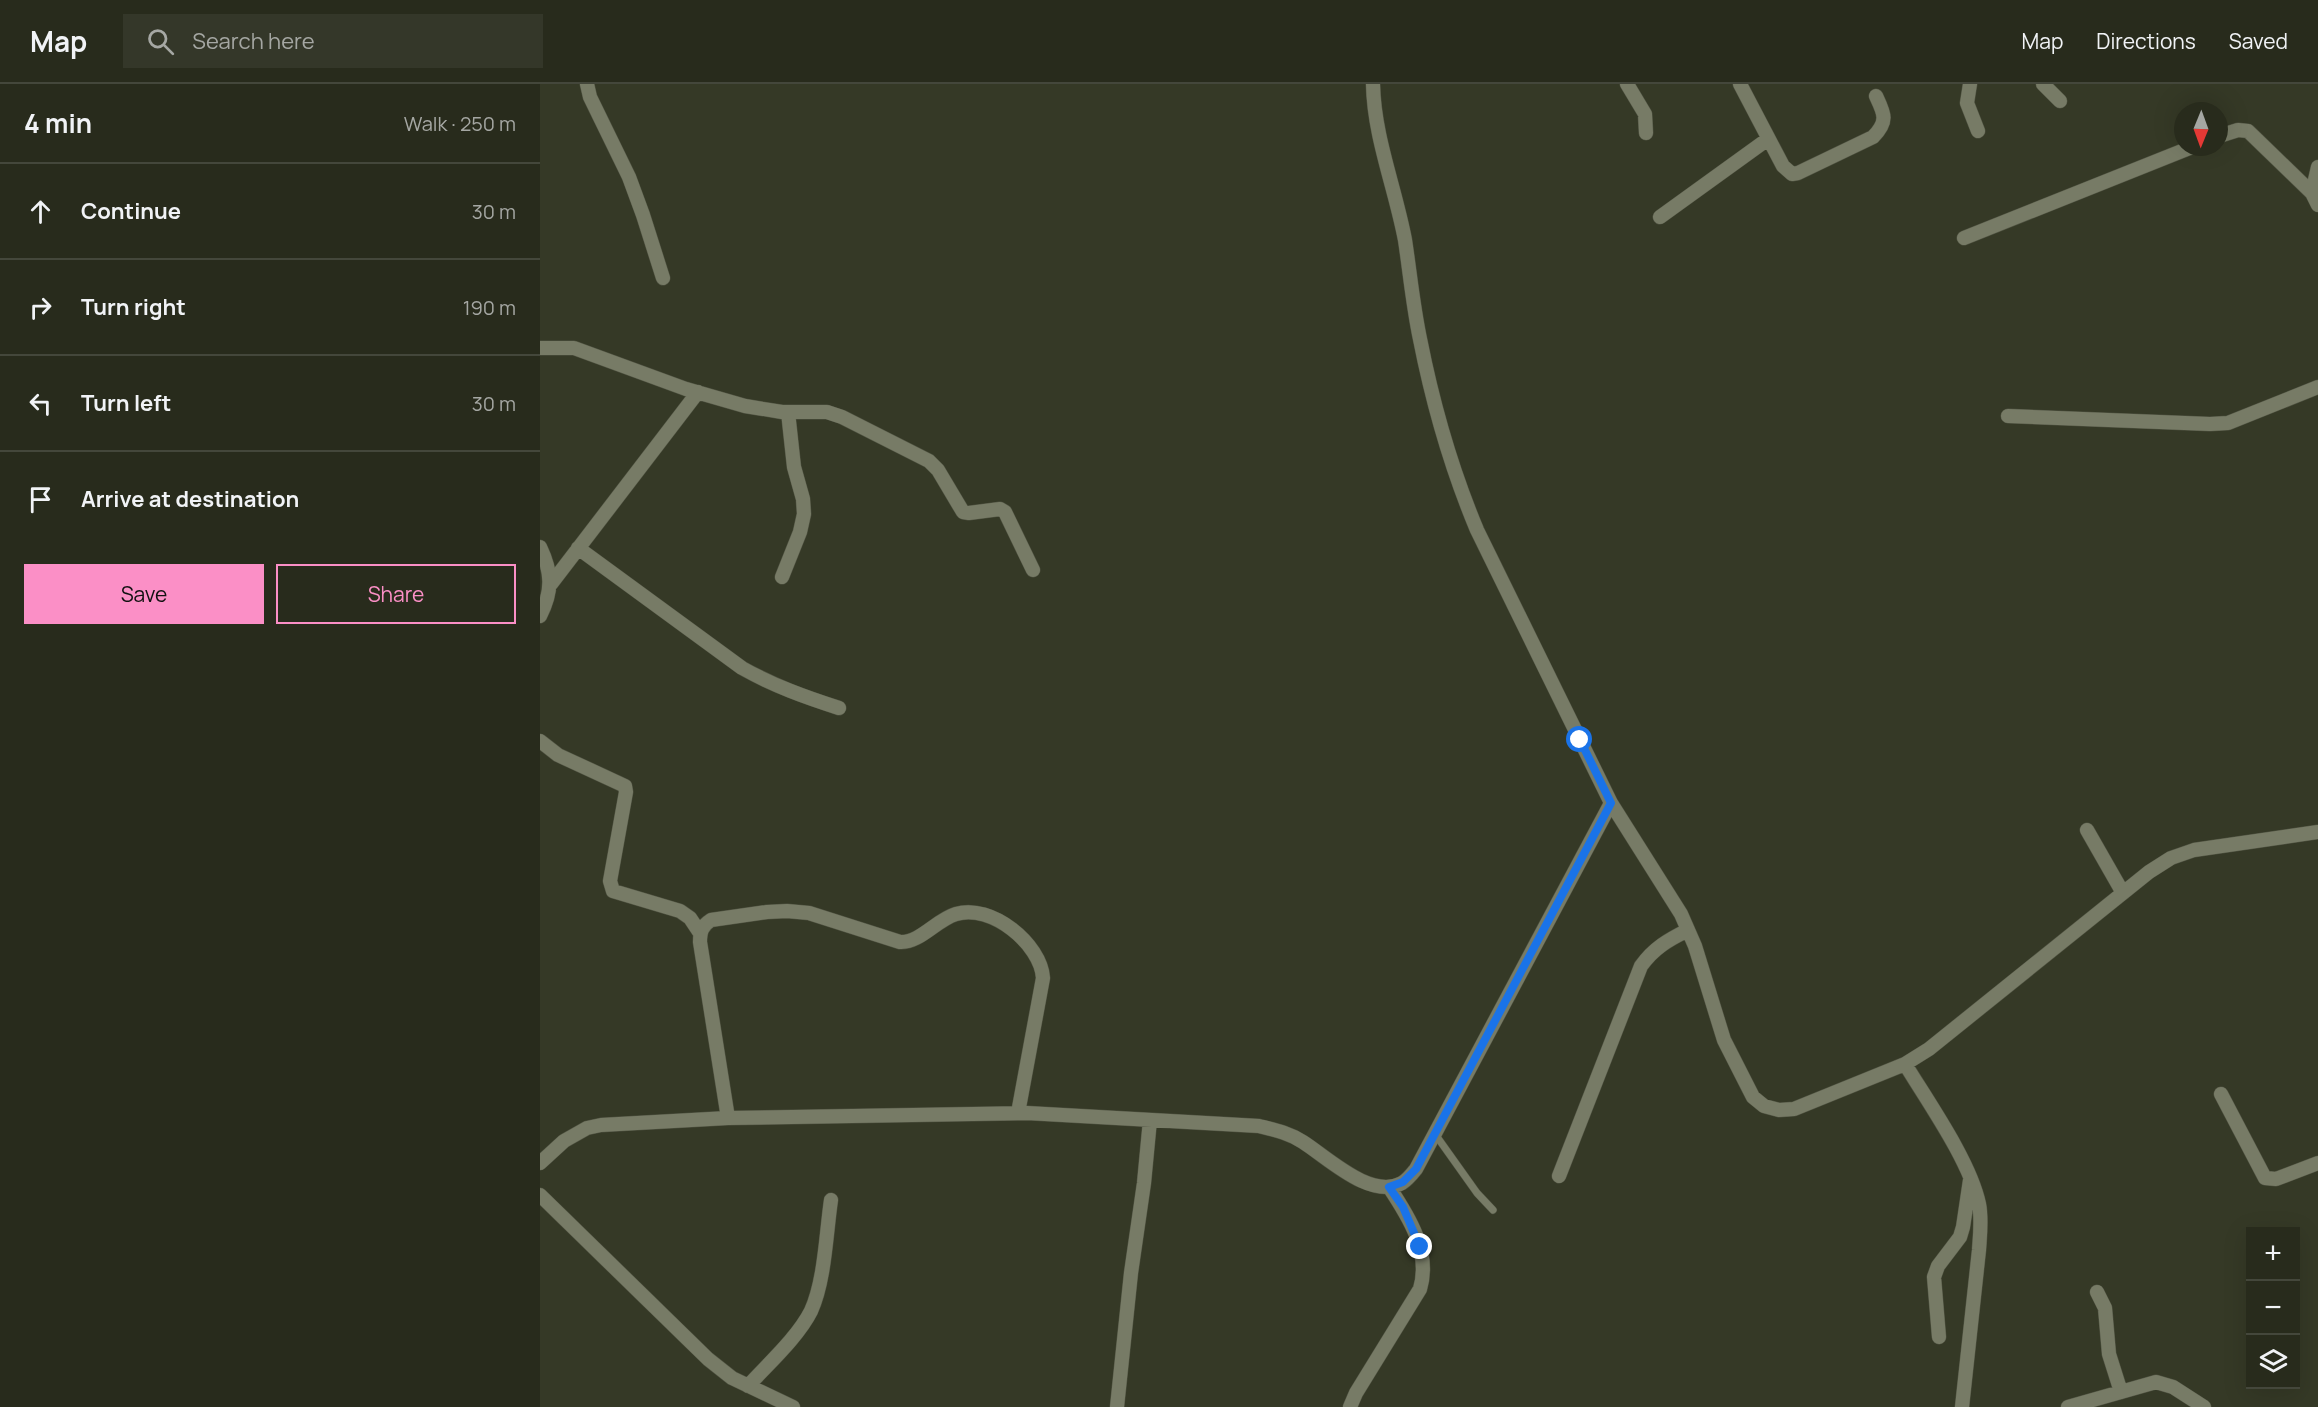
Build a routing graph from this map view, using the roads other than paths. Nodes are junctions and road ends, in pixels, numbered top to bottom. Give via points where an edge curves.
1 (588, 84) edge
2 (1373, 84) edge
3 (1627, 84) edge
4 (1740, 84) edge
5 (1970, 84) edge
6 (2043, 84) edge
7 (1876, 96) dead end
8 (2060, 101) dead end
9 (1977, 131) dead end
10 (1646, 133) dead end
11 (2228, 133) edge
12 (1768, 139) junction
13 (2174, 154) edge
14 (2318, 167) edge
15 (2315, 199) edge
16 (1660, 217) dead end
17 (1964, 238) dead end
18 (663, 278) dead end
19 (540, 348) edge
20 (2318, 387) edge
21 (698, 392) junction
22 (788, 412) junction
23 (2008, 416) dead end
24 (540, 547) edge
25 (578, 548) junction
26 (1033, 570) dead end
27 (782, 577) dead end
28 (551, 584) junction
29 (540, 616) edge
30 (839, 708) dead end
31 (540, 741) edge
32 (1611, 803) junction
33 (2087, 830) dead end
34 (2318, 832) edge
35 (2123, 893) junction
36 (1688, 930) junction
37 (700, 933) junction
38 (1905, 1064) junction
39 (2221, 1094) dead end
40 (1018, 1113) junction
41 (728, 1118) junction
42 (1150, 1120) junction
43 (1435, 1134) junction
44 (540, 1163) edge
45 (2318, 1163) edge
46 (1558, 1176) dead end
47 (1970, 1178) junction
48 (1389, 1187) junction
49 (540, 1194) edge
50 (831, 1200) dead end
51 (1493, 1210) dead end
52 (2097, 1292) dead end
53 (1939, 1337) dead end
54 (748, 1386) junction
55 (2121, 1392) junction
56 (793, 1407) edge
57 (1117, 1407) edge
58 (1350, 1407) edge
59 (1962, 1407) edge
60 (2068, 1407) edge
61 (2204, 1407) edge

1 - 18 street via 590,97 636,196
2 - 32 street via 1374,108 1404,239 1419,337 1458,486
3 - 10 street via 1645,114
4 - 12 street
5 - 9 street via 1967,103
6 - 8 street
7 - 12 street via 1884,120 1882,129 1798,173 1787,171
11 - 15 street via 2248,131
12 - 16 street
13 - 17 street
14 - 15 street
19 - 21 street via 574,348
20 - 23 street via 2228,423
21 - 22 street via 744,406
21 - 25 street
22 - 26 street via 827,412 842,417 929,461 963,512 1005,512
22 - 27 street via 804,514
24 - 28 street
25 - 28 street
25 - 30 street via 742,668 789,692
28 - 29 street
31 - 37 street via 558,754 625,786 610,881 613,891 680,911
32 - 36 street
32 - 43 street
33 - 35 street
34 - 35 street via 2194,850 2171,858
35 - 38 street via 1929,1049
36 - 38 street via 1724,1040 1753,1097 1764,1106 1794,1109
36 - 46 street via 1662,943 1641,966
37 - 40 street via 711,920 787,911 809,913 900,942 915,940 939,921 959,912 981,914 1006,924 1038,956 1043,978
37 - 41 street
38 - 47 street
39 - 45 street via 2265,1178 2276,1179
40 - 41 street
40 - 42 street
41 - 44 street via 587,1128 564,1141
42 - 48 street via 1259,1126 1282,1132 1353,1176 1372,1185
42 - 57 street
43 - 48 street via 1416,1169 1403,1182
43 - 51 lane
47 - 53 street via 1964,1227 1934,1276
47 - 59 street via 1979,1203 1981,1225
48 - 58 street via 1416,1234 1424,1276
49 - 54 street via 708,1359
50 - 54 street via 820,1276 810,1311
52 - 55 street via 2105,1308 2109,1354
54 - 56 street
55 - 60 street
55 - 61 street via 2147,1383 2165,1383

